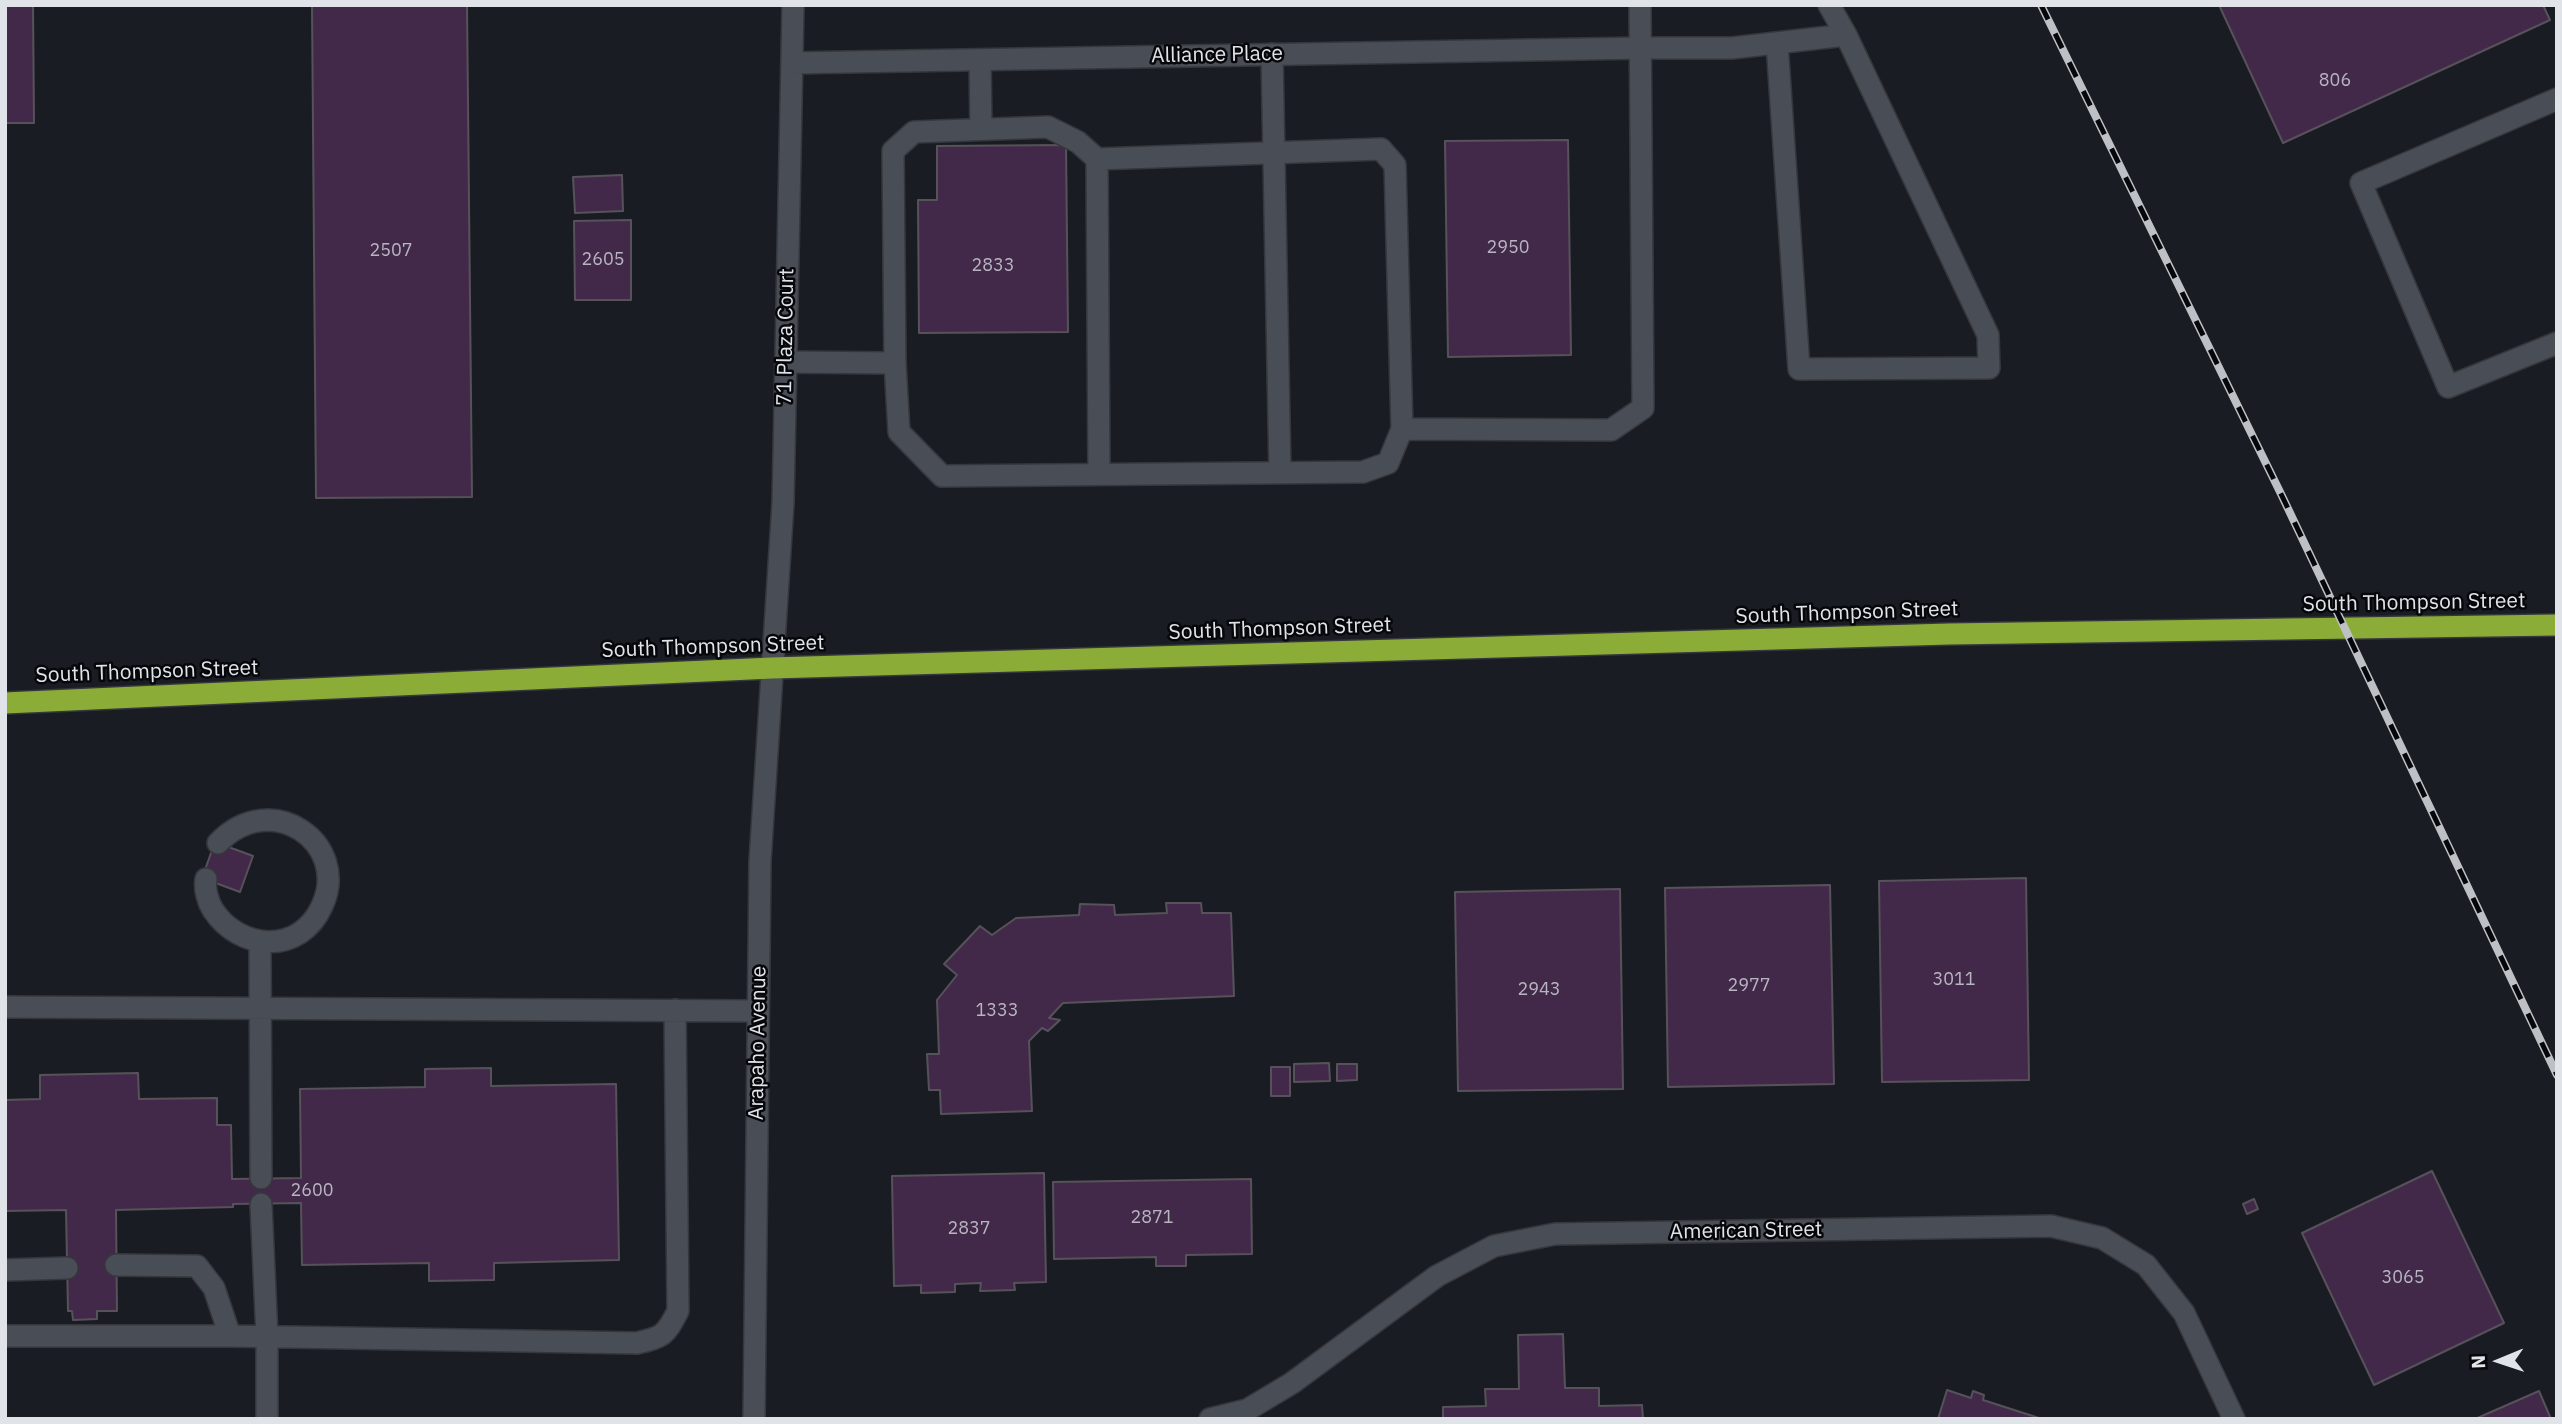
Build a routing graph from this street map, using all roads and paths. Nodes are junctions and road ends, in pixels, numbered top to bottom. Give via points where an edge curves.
1 (793, 5) edge
2 (1640, 5) edge
3 (1829, 5) edge
4 (1846, 35) junction
5 (1777, 43) junction
6 (1641, 48) junction
7 (1272, 54) junction
8 (980, 60) junction
9 (792, 63) junction
10 (2557, 99) edge
11 (981, 130) junction
12 (1275, 153) junction
13 (1097, 159) junction
14 (2557, 343) edge
15 (786, 362) junction
16 (895, 363) junction
17 (1402, 429) junction
18 (1280, 473) junction
19 (1099, 474) junction
20 (2557, 625) edge
21 (772, 668) junction
22 (5, 703) edge
23 (218, 843) dead end
24 (206, 879) dead end
25 (260, 942) junction
26 (5, 1007) edge
27 (260, 1008) junction
28 (676, 1010) junction
29 (758, 1011) junction
30 (261, 1178) dead end
31 (261, 1204) dead end
32 (117, 1265) dead end
33 (67, 1268) dead end
34 (5, 1270) edge
35 (5, 1336) edge
36 (230, 1336) junction
37 (267, 1337) junction
38 (267, 1419) edge
39 (754, 1419) edge
40 (1210, 1419) edge
41 (2234, 1419) edge

1 - 9 street, 71 Plaza Court
2 - 6 street
3 - 4 street
4 - 5 street, Alliance Place
4 - 5 street via 1988,335 1989,368 1799,369
5 - 6 street, Alliance Place
6 - 7 street, Alliance Place
6 - 17 street via 1643,408 1611,429
7 - 8 street, Alliance Place
7 - 12 street
8 - 9 street, Alliance Place
8 - 11 street
9 - 15 street, 71 Plaza Court
10 - 14 street via 2361,183 2448,387
11 - 13 street via 1048,127 1078,142
11 - 16 street via 914,132 892,151
12 - 13 street
12 - 17 street via 1381,149 1395,164
12 - 18 street
13 - 19 street
15 - 16 street
15 - 21 street, 71 Plaza Court
16 - 19 street via 899,432 942,475
17 - 18 street via 1388,463 1363,472
18 - 19 street
20 - 21 highway, South Thompson Street via 1949,634
21 - 22 highway, South Thompson Street
21 - 29 street, Arapaho Avenue via 760,860
23 - 25 street via 232,829 250,821 272,819 308,835 320,850 327,887 323,906 297,934
24 - 25 street via 210,906 222,923 239,936
25 - 27 street
26 - 27 street
27 - 28 street
27 - 30 street
28 - 29 street
28 - 37 street via 678,1311 667,1332 637,1343
29 - 39 street, Arapaho Avenue
31 - 37 street
32 - 36 street via 197,1266 214,1288
33 - 34 street
35 - 36 street
36 - 37 street
37 - 38 street
40 - 41 street, American Street via 1247,1410 1292,1383 1437,1276 1494,1246 1555,1234 2051,1226 2102,1238 2146,1265 2184,1313

